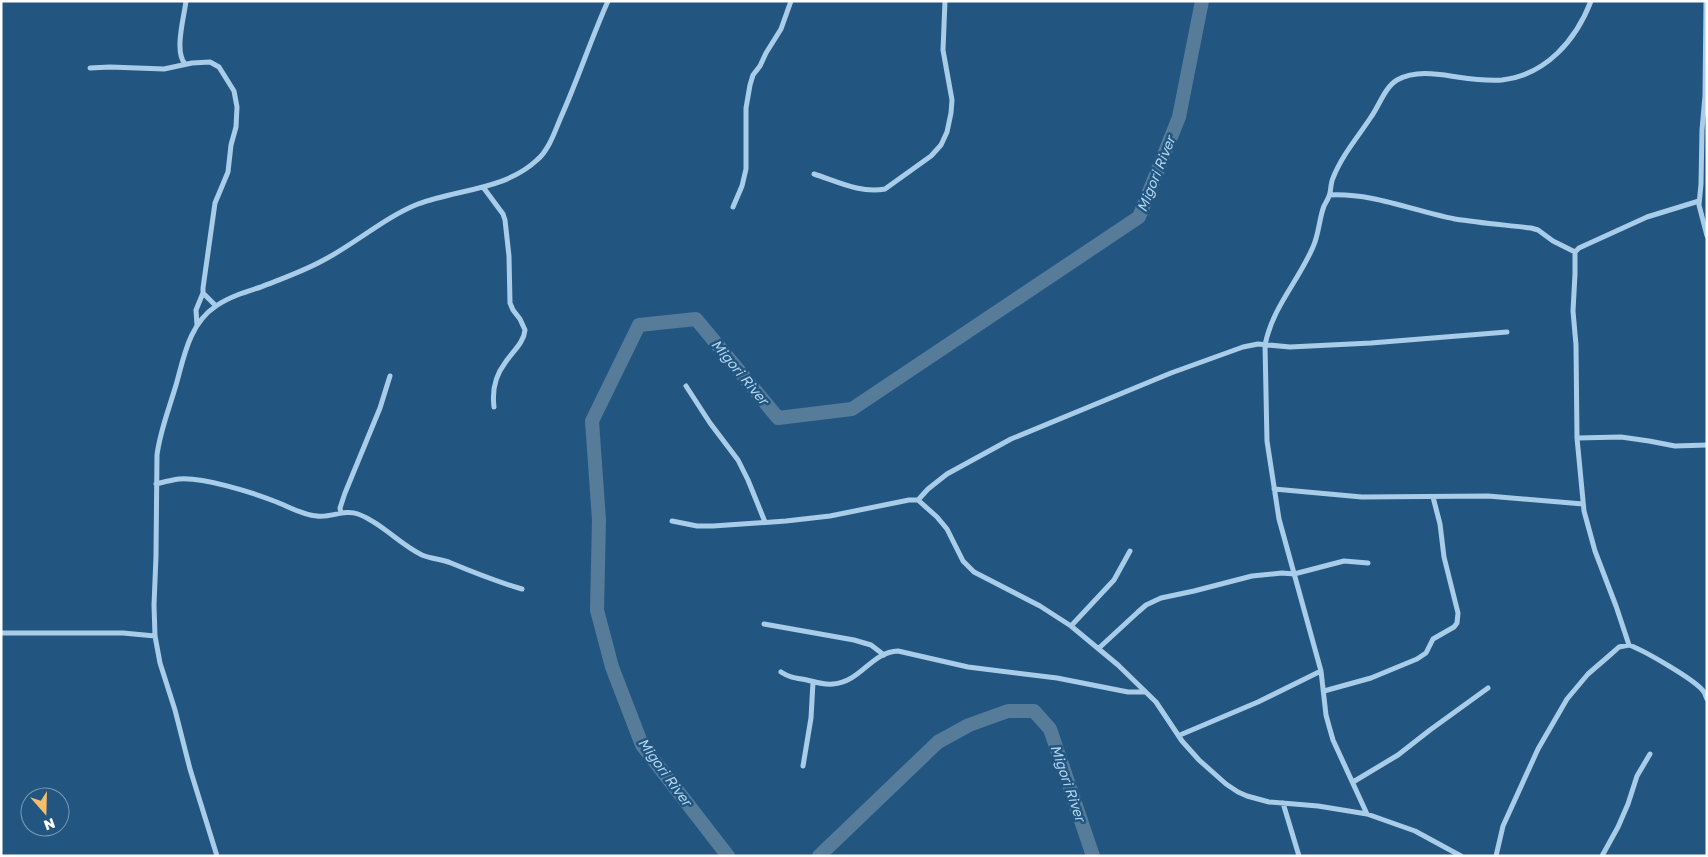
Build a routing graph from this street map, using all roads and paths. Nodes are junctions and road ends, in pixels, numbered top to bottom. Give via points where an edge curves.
1 (186, 1) edge
2 (608, 1) edge
3 (791, 1) edge
4 (945, 1) edge
5 (1591, 1) edge
6 (1706, 1) edge
7 (185, 64) junction
8 (90, 68) dead end
9 (1706, 96) edge
10 (814, 174) dead end
11 (483, 187) junction
12 (1330, 195) junction
13 (1699, 201) junction
14 (733, 208) dead end
15 (1707, 236) edge
16 (1575, 252) junction
17 (203, 293) junction
18 (216, 306) junction
19 (197, 325) junction
20 (1507, 332) dead end
21 (1264, 345) junction
22 (390, 376) dead end
23 (686, 386) dead end
24 (494, 407) dead end
25 (1577, 438) junction
26 (1707, 445) edge
27 (156, 484) junction
28 (1274, 490) junction
29 (1433, 497) junction
30 (918, 500) junction
31 (1583, 504) junction
32 (340, 513) junction
33 (672, 521) dead end
34 (765, 522) junction
35 (1130, 552) dead end
36 (1368, 563) dead end
37 (1294, 574) junction
38 (522, 589) dead end
39 (764, 624) dead end
40 (1071, 626) junction
41 (1, 628) edge
42 (4, 633) edge
43 (155, 636) junction
44 (1629, 645) junction
45 (1099, 648) junction
46 (884, 655) junction
47 (1321, 671) junction
48 (781, 672) dead end
49 (813, 682) junction
50 (1488, 688) dead end
51 (1324, 691) junction
52 (1145, 692) junction
53 (1707, 699) edge
54 (1180, 736) junction
55 (1650, 754) dead end
56 (803, 766) dead end
57 (1353, 782) junction
58 (1283, 803) junction
59 (1367, 814) junction
60 (217, 856) edge
61 (1299, 856) edge
62 (1461, 856) edge
63 (1496, 856) edge
64 (1602, 856) edge

1 - 7 street via 180,47
2 - 11 street via 546,148 517,176
3 - 14 street via 781,29 750,85 746,108 746,169
4 - 10 street via 943,50 952,106 941,145 931,156 878,191
5 - 12 street via 1572,37 1546,64 1534,71 1500,80 1431,73 1395,81 1346,154 1332,179
6 - 9 street
7 - 8 street via 158,69
7 - 17 street via 216,64 234,91 238,107 228,172 215,203
9 - 13 street
11 - 18 street via 433,199 403,211 320,262
11 - 24 street via 505,220 510,303 525,330 496,377
12 - 16 street via 1358,196 1454,218 1531,228
12 - 21 street via 1314,245 1275,313
13 - 15 street
13 - 16 street via 1625,226
16 - 25 street via 1573,312
17 - 18 street
17 - 19 street via 196,313
18 - 19 street
19 - 27 street via 186,349 160,438
20 - 21 street via 1290,347
21 - 28 street via 1267,440
21 - 30 street via 1226,353 1011,438 947,474
22 - 32 street
23 - 34 street via 738,460
25 - 26 street via 1622,437 1676,446
25 - 31 street
27 - 32 street via 177,479 203,481 272,500 307,514 333,516
27 - 43 street
28 - 29 street via 1362,497
28 - 37 street
29 - 31 street via 1488,496
29 - 51 street via 1458,613 1457,623 1433,639 1426,653 1417,660 1371,678
30 - 34 street via 830,516
30 - 40 street via 947,529 963,561 974,572 1030,599
31 - 44 street via 1592,542
32 - 38 street via 365,517 422,555
33 - 34 street via 697,526
35 - 40 street via 1109,586
36 - 37 street via 1344,561
37 - 45 street via 1252,576 1161,598 1146,605
37 - 47 street
39 - 46 street via 854,640 871,645
40 - 45 street
41 - 42 street
42 - 43 street
43 - 60 street via 160,663
44 - 53 street via 1688,678 1703,690
44 - 63 street via 1615,650 1567,698 1538,749 1503,826
45 - 52 street
46 - 49 street via 852,680 831,685
46 - 52 street via 898,652 968,667
47 - 51 street
47 - 54 street
48 - 49 street via 791,678
49 - 56 street
50 - 57 street via 1398,755
51 - 57 street via 1333,740
52 - 54 street
54 - 58 street via 1199,760 1238,792 1259,800
55 - 64 street
57 - 59 street
58 - 59 street
58 - 61 street
59 - 62 street via 1415,831

